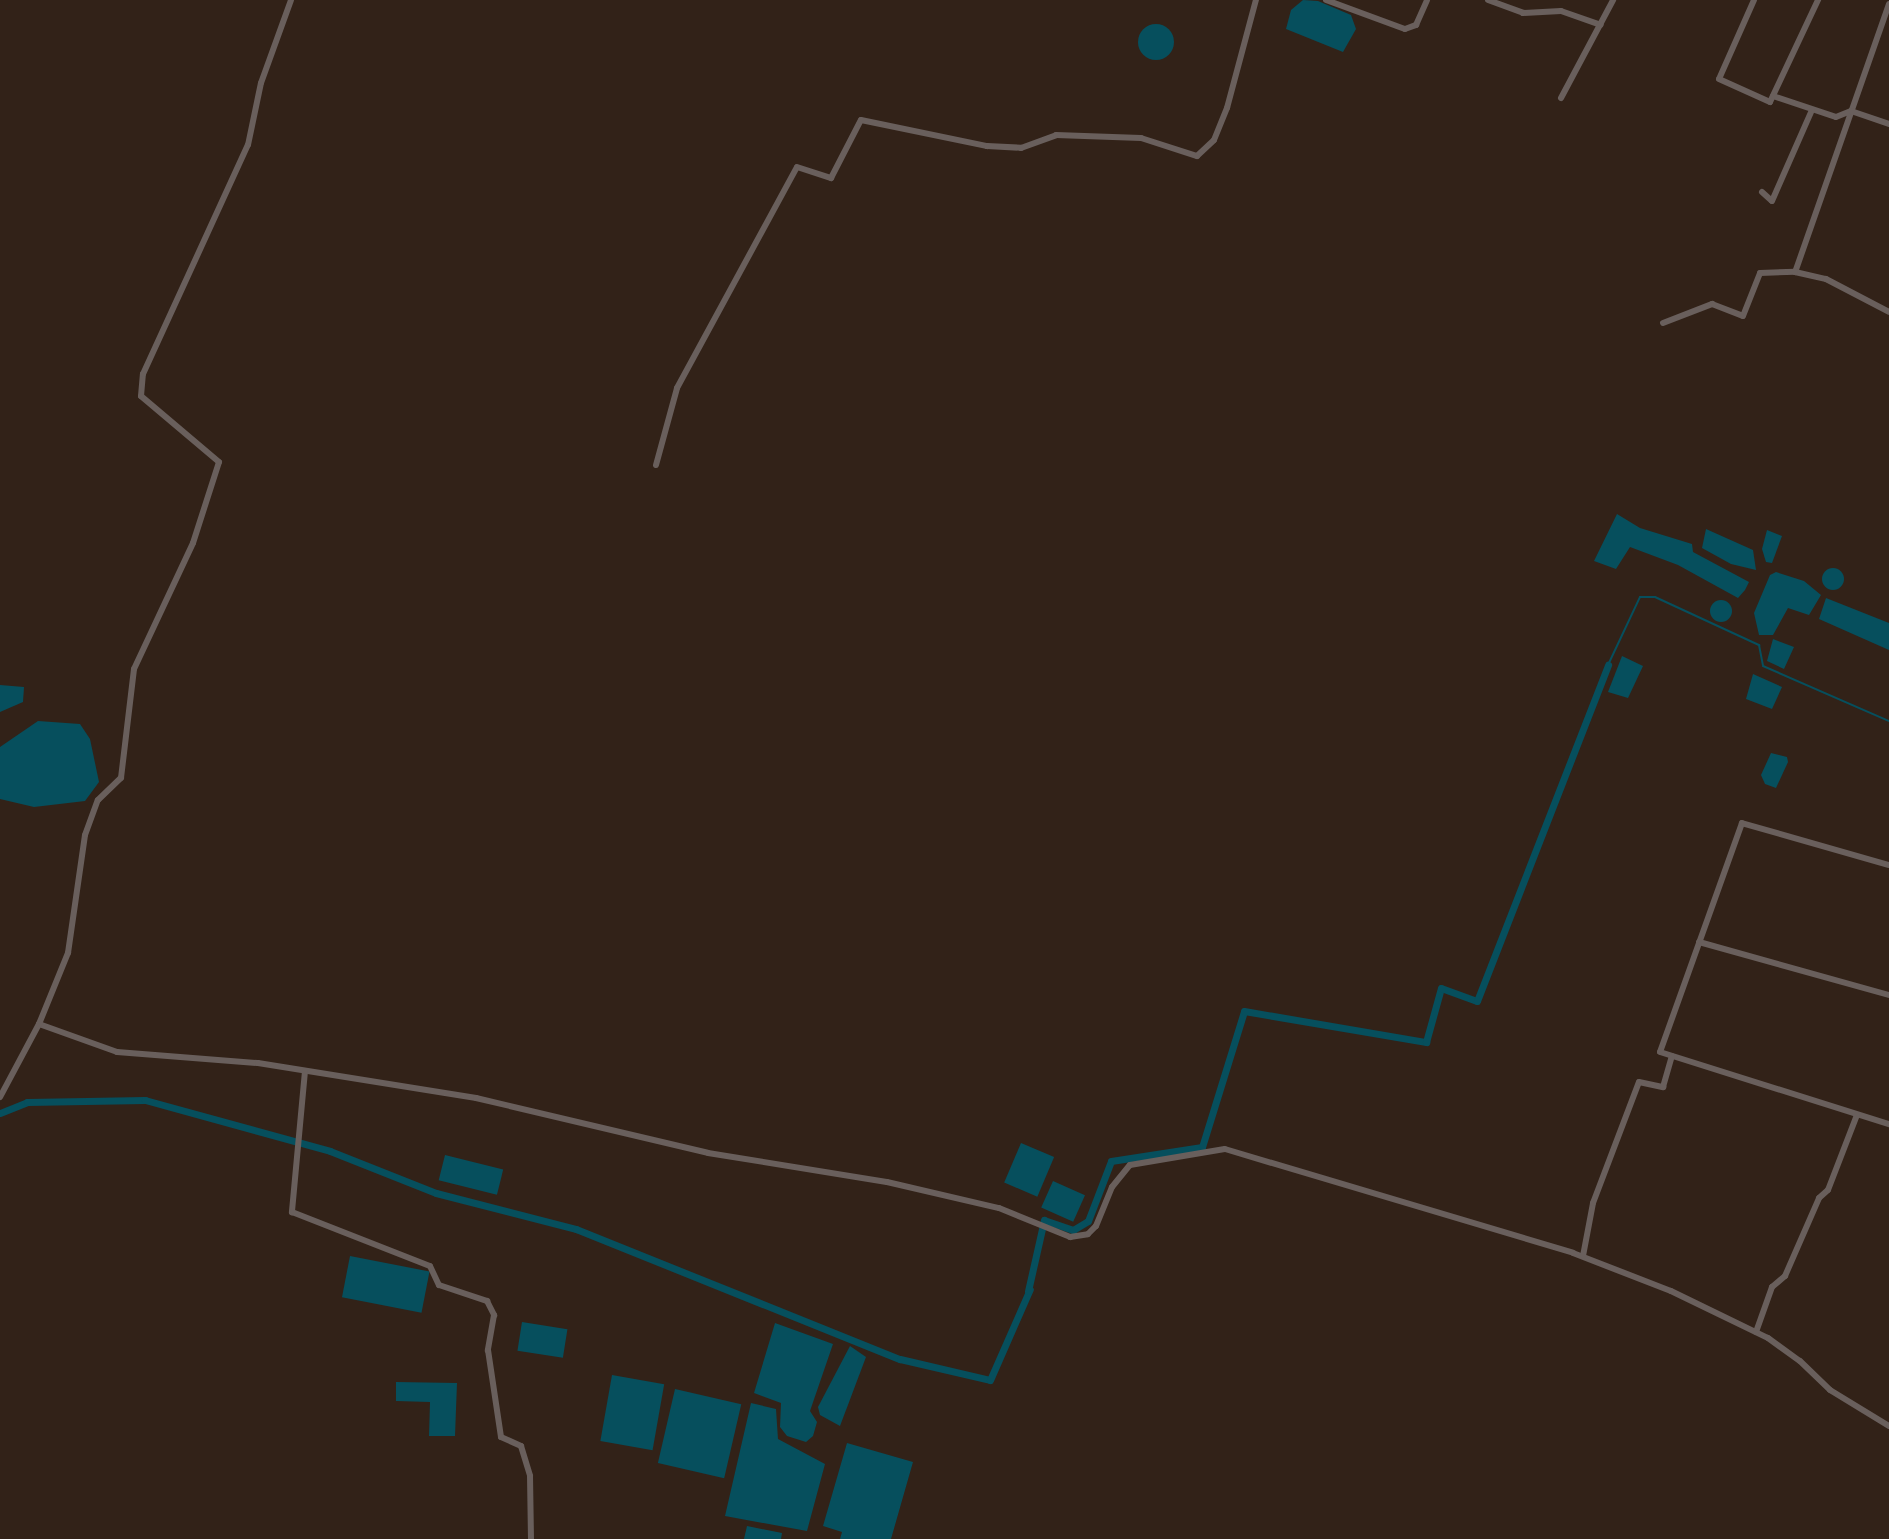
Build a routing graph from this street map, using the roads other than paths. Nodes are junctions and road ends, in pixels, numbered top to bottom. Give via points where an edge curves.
1 (291, 0) edge
2 (1256, 0) edge
3 (1326, 0) edge
4 (1427, 0) edge
5 (1488, 0) edge
6 (1613, 0) edge
7 (1754, 0) edge
8 (1818, 0) edge
9 (1889, 4) edge
10 (1601, 25) junction
11 (1773, 96) junction
12 (1561, 97) dead end
13 (1812, 110) junction
14 (1852, 111) junction
15 (1889, 124) edge
16 (1762, 192) dead end
17 (1796, 272) junction
18 (1889, 312) edge
19 (1663, 323) dead end
20 (656, 465) dead end
21 (1889, 865) edge
22 (1699, 942) junction
23 (1889, 995) edge
24 (40, 1024) junction
25 (1672, 1056) junction
26 (305, 1071) junction
27 (0, 1097) edge
28 (1857, 1115) junction
29 (1889, 1124) edge
30 (1583, 1256) junction
31 (1756, 1332) junction
32 (1889, 1426) edge
33 (531, 1539) edge

1 - 24 street via 261,83 240,166 143,374 141,396 219,462 193,542 134,670 121,778 98,800 85,835 68,953
2 - 20 street via 1227,108 1214,140 1197,156 1141,138 1056,135 1021,148 988,146 861,120 831,178 797,167 677,388
3 - 4 street via 1405,29 1416,25
5 - 10 street via 1522,13 1562,11
6 - 10 street
7 - 11 street via 1719,79 1770,102
8 - 11 street
9 - 14 street
10 - 12 street
11 - 13 street
13 - 14 street via 1836,117
13 - 16 street via 1772,201
14 - 15 street
14 - 17 street
17 - 18 street via 1826,279
17 - 19 street via 1760,273 1743,316 1712,304
21 - 22 street via 1742,823
22 - 23 street
22 - 25 street via 1660,1052
24 - 26 street via 117,1052
24 - 27 street
25 - 28 street
25 - 30 street via 1663,1087 1639,1082 1593,1203
26 - 30 street via 476,1098 708,1153 887,1182 999,1208 1070,1237 1088,1234 1096,1226 1112,1186 1130,1165 1225,1149
26 - 33 street via 292,1212 430,1266 439,1285 487,1301 494,1315 488,1350 501,1437 521,1446 530,1476
28 - 29 street
28 - 31 street via 1828,1190 1819,1198 1785,1276 1772,1287
30 - 31 street
31 - 32 street via 1800,1361 1830,1390

